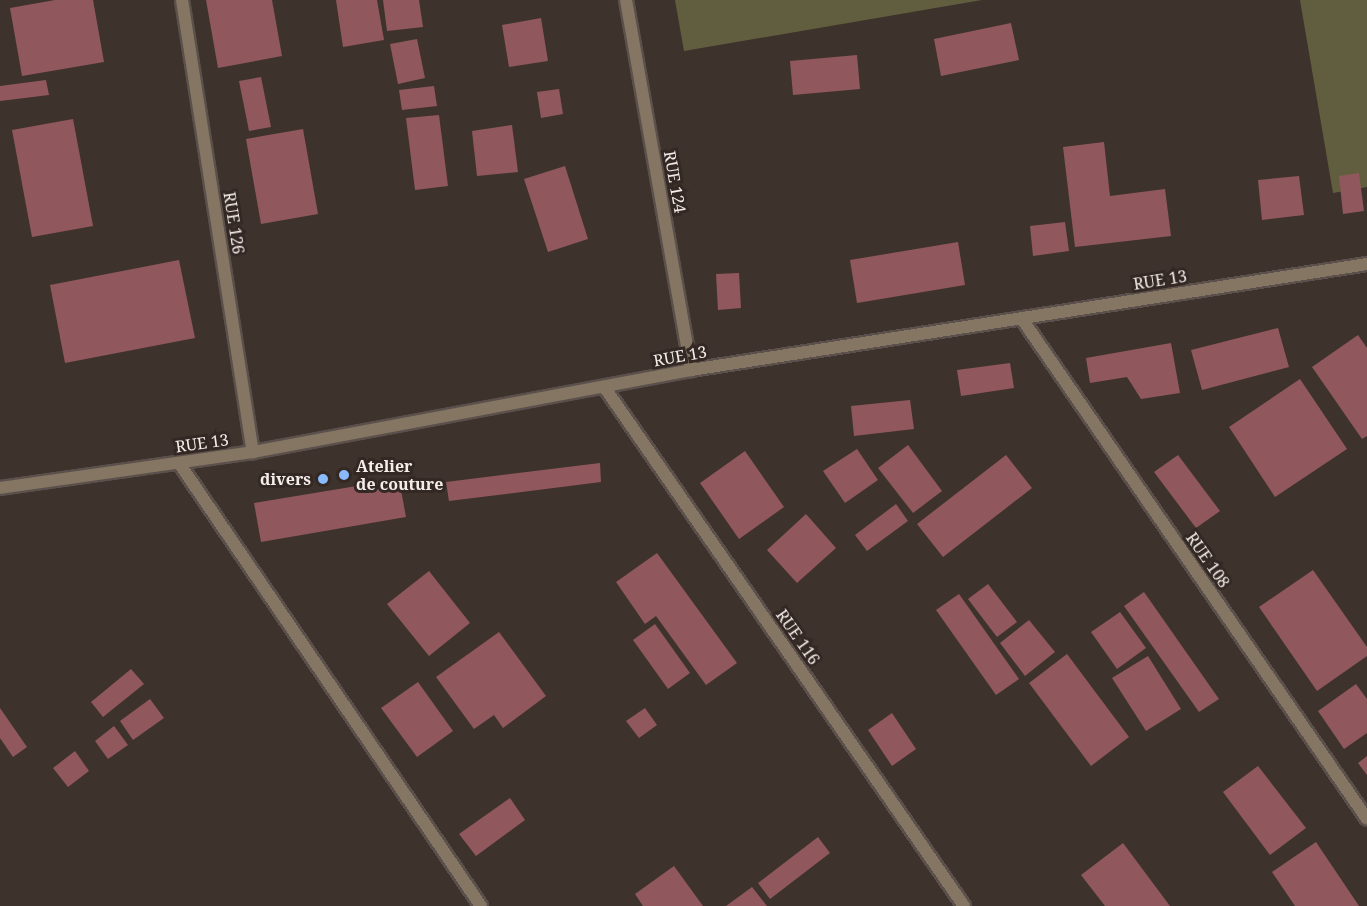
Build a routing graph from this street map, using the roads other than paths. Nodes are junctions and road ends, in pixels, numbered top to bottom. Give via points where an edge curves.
1 (182, 0) edge
2 (626, 0) edge
3 (1367, 264) edge
4 (1022, 319) junction
5 (691, 370) junction
6 (605, 388) junction
7 (253, 452) junction
8 (179, 463) junction
9 (0, 488) edge
10 (1367, 819) edge
11 (481, 906) edge
12 (964, 906) edge

1 - 7 street, RUE 126
2 - 5 street, RUE 124
3 - 4 street, RUE 13
4 - 5 street, RUE 13
4 - 10 street, RUE 108
5 - 6 street, RUE 13
6 - 7 street, RUE 13
6 - 12 street, RUE 116
7 - 8 street, RUE 13
8 - 9 street, RUE 13
8 - 11 street

